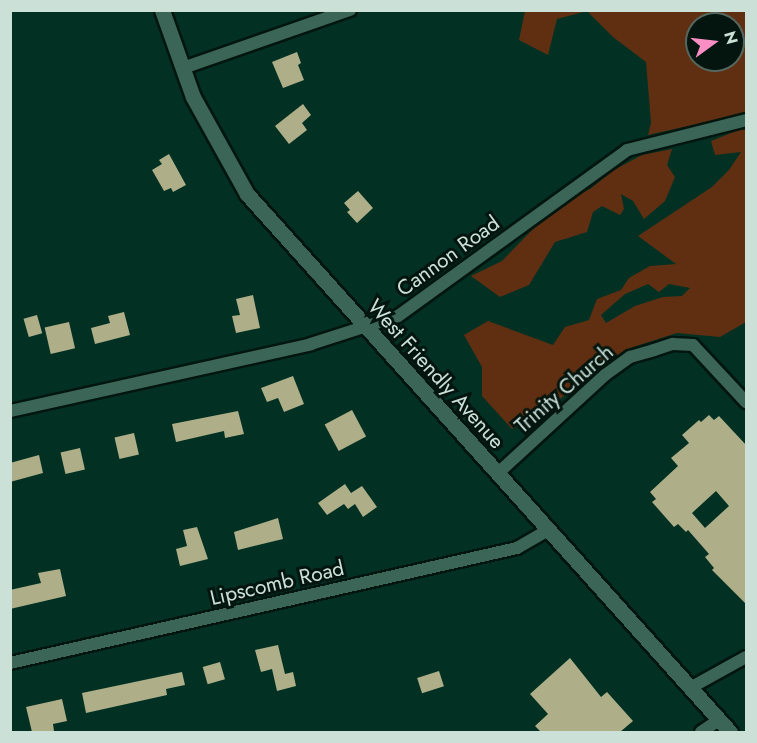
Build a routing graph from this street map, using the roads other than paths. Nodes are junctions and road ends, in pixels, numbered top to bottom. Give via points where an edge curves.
1 (162, 10) edge
2 (350, 10) edge
3 (183, 68) junction
4 (747, 120) edge
5 (365, 326) junction
6 (747, 402) edge
7 (10, 411) edge
8 (497, 474) junction
9 (548, 530) junction
10 (747, 657) edge
11 (10, 663) edge
12 (690, 688) junction
13 (719, 720) junction
14 (701, 732) edge
15 (730, 732) edge

1 - 3 main road, West Friendly Avenue
2 - 3 street
3 - 5 main road, West Friendly Avenue via 193,98 247,194
4 - 5 street, Cannon Road via 627,150 424,299 398,316
5 - 7 street, Cannon Road via 311,344
5 - 8 main road, West Friendly Avenue
6 - 8 street, Trinity Church via 693,345 672,344 630,357 605,375
8 - 9 main road, West Friendly Avenue
9 - 11 street, Lipscomb Road via 517,548
9 - 12 main road, West Friendly Avenue
10 - 12 street
12 - 13 main road, West Friendly Avenue
13 - 14 street
13 - 15 main road, West Friendly Avenue

